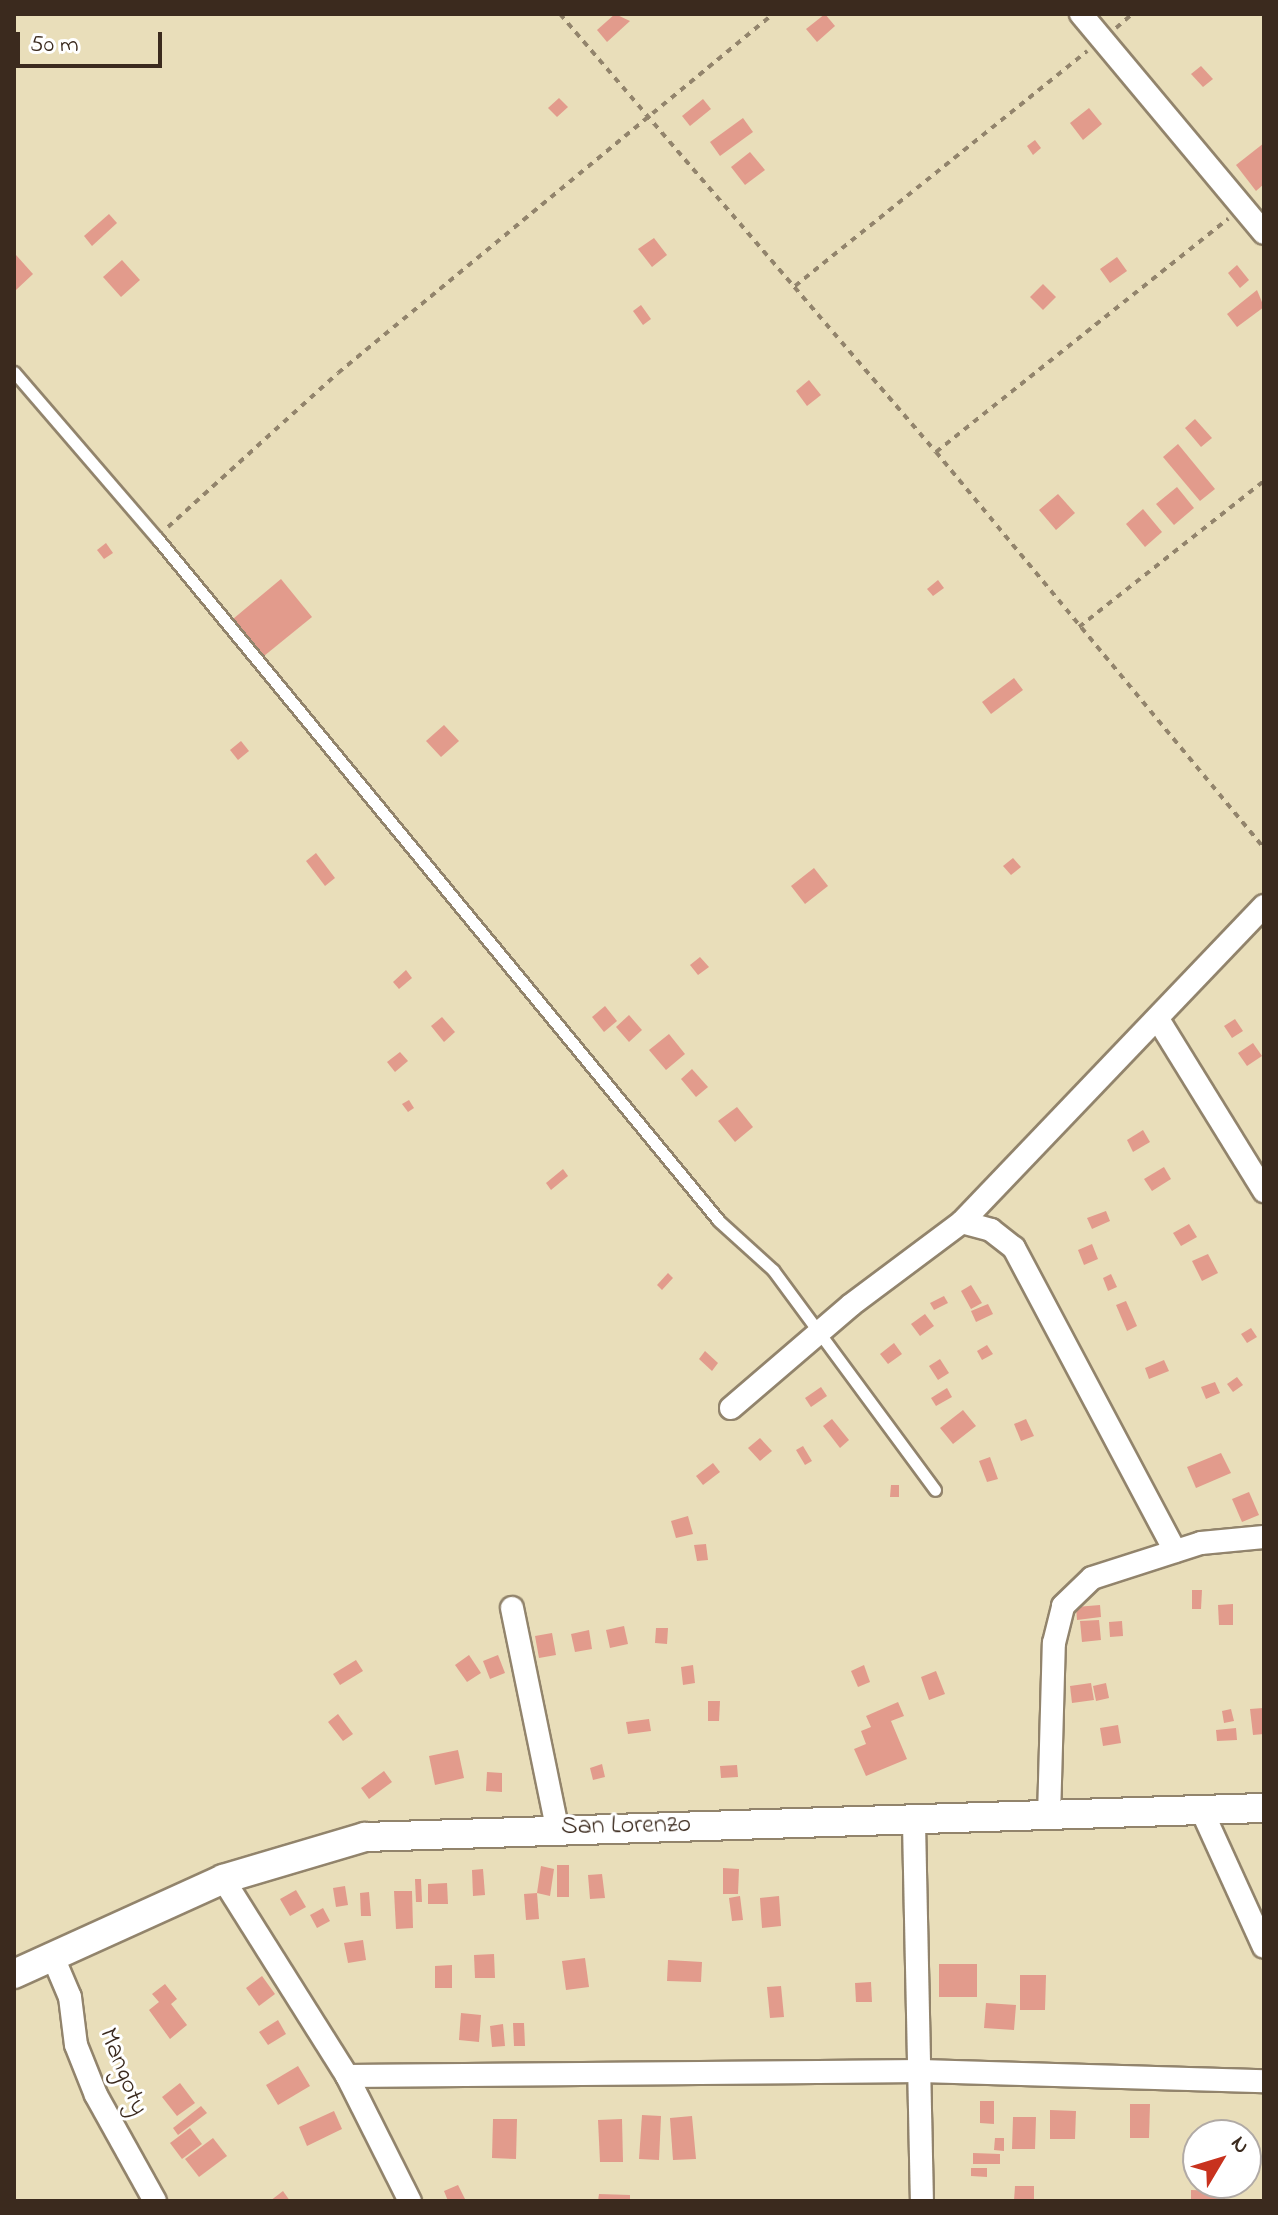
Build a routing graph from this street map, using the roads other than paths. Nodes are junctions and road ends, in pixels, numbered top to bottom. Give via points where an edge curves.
1 (1081, 14) edge
2 (1264, 233) edge
3 (14, 372) edge
4 (1264, 906) edge
5 (1159, 1021) junction
6 (1264, 1191) edge
7 (962, 1222) junction
8 (820, 1334) junction
9 (731, 1408) dead end
10 (935, 1490) dead end
11 (1264, 1537) edge
12 (1175, 1551) junction
13 (512, 1608) dead end
14 (1264, 1808) edge
15 (1202, 1811) junction
16 (1049, 1817) junction
17 (914, 1823) junction
18 (557, 1828) junction
19 (223, 1879) junction
20 (1264, 1945) edge
21 (53, 1957) junction
22 (14, 1974) edge
23 (921, 2071) junction
24 (347, 2076) junction
25 (1264, 2081) edge
26 (155, 2201) edge
27 (410, 2201) edge
28 (922, 2201) edge

1 - 2 street
3 - 8 lane via 719,1221 773,1270
4 - 5 street
5 - 6 street
5 - 7 street
7 - 8 street
7 - 12 street via 991,1230 1014,1248
8 - 9 street
8 - 10 lane
11 - 12 street
12 - 16 street via 1092,1578 1063,1606 1054,1643
13 - 18 street
14 - 15 street, San Lorenzo
15 - 16 street, San Lorenzo
15 - 20 street
16 - 17 street, San Lorenzo
17 - 18 street, San Lorenzo
17 - 23 street
18 - 19 street, San Lorenzo via 365,1837
19 - 21 street, San Lorenzo
19 - 24 street
21 - 22 street, San Lorenzo
21 - 26 street, Mangoty via 70,1997 76,2045 96,2095
23 - 24 street
23 - 25 street
23 - 28 street
24 - 27 street

